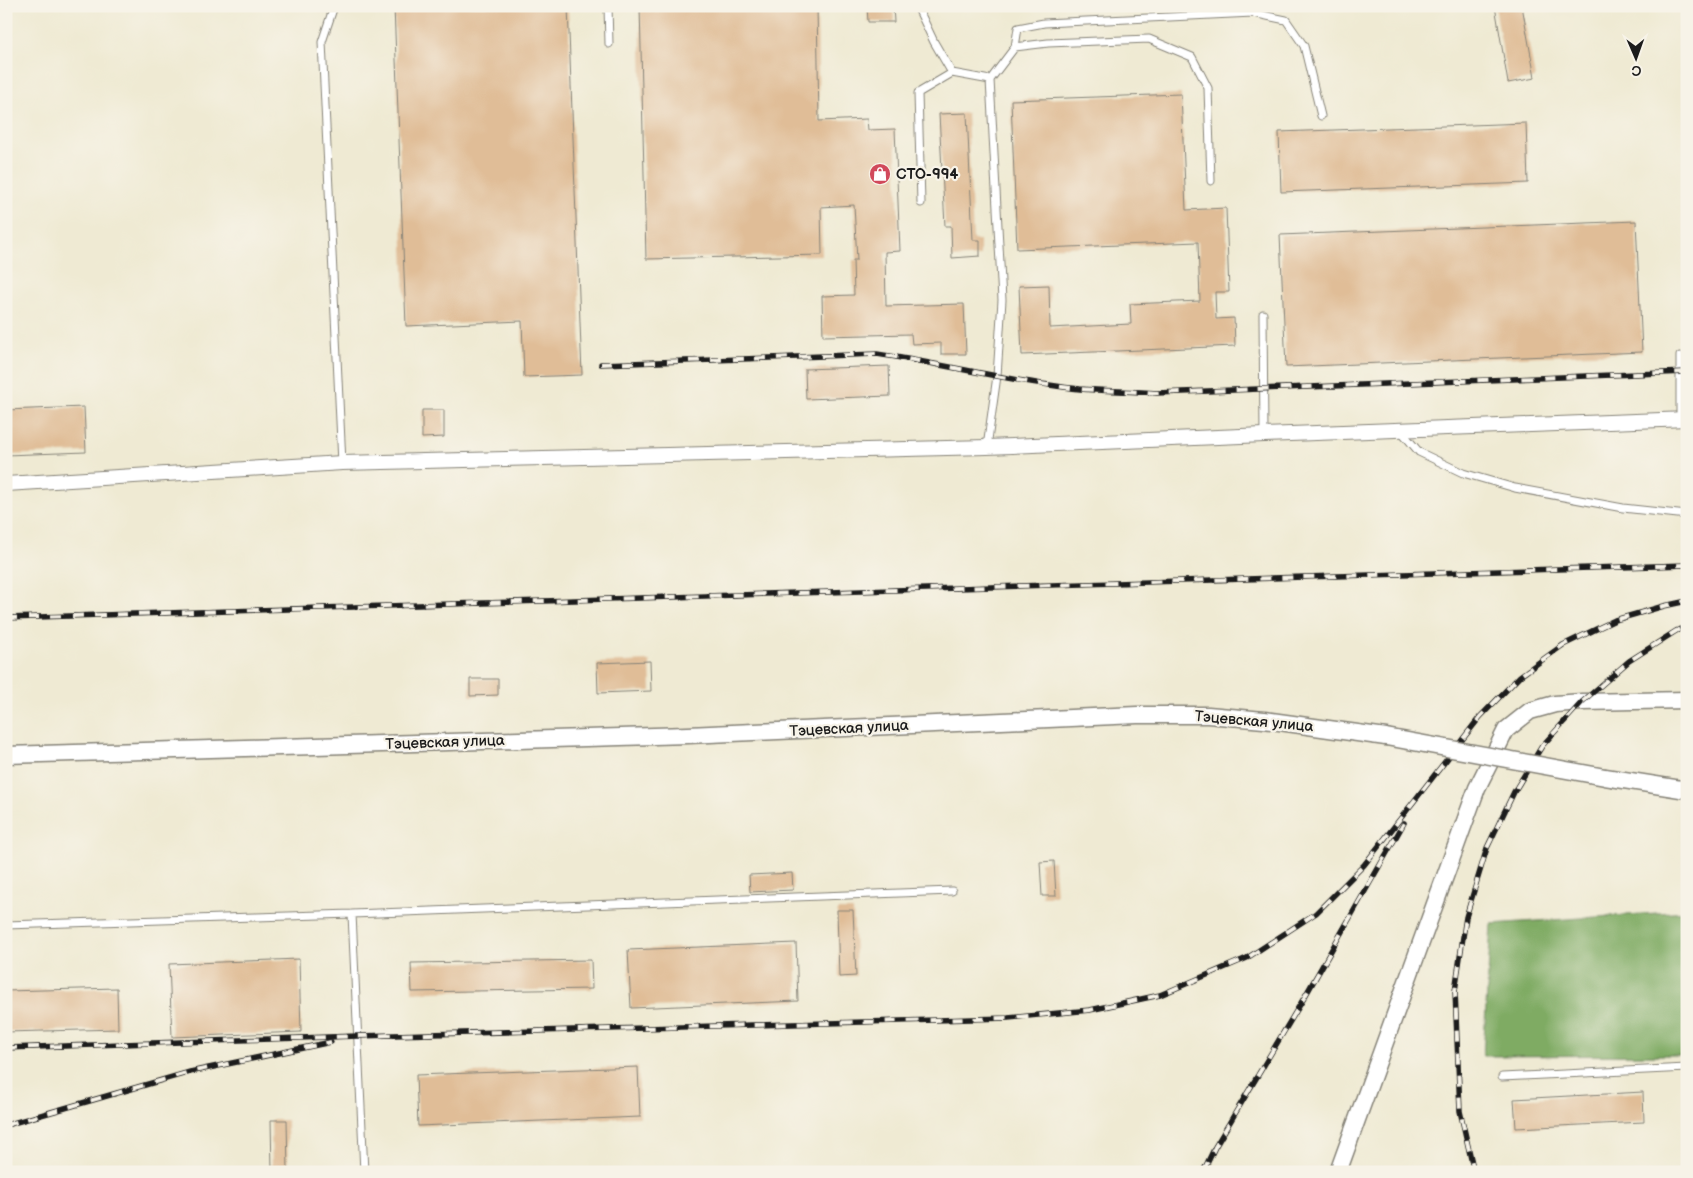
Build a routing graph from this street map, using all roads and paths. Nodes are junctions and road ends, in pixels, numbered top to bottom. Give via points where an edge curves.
1 (334, 6) edge
2 (608, 6) edge
3 (916, 6) edge
4 (609, 44) dead end
5 (1015, 47) junction
6 (952, 73) junction
7 (990, 80) junction
8 (1321, 116) dead end
9 (1211, 181) dead end
10 (921, 203) dead end
11 (1262, 314) dead end
12 (1680, 356) dead end
13 (1684, 419) edge
14 (1400, 430) junction
15 (1264, 435) junction
16 (987, 447) junction
17 (342, 463) junction
18 (6, 484) edge
19 (1687, 515) edge
20 (1687, 700) edge
21 (6, 755) edge
22 (1687, 790) edge
23 (952, 891) dead end
24 (352, 914) junction
25 (6, 925) edge
26 (1687, 1068) edge
27 (1502, 1077) dead end
28 (364, 1172) edge
29 (1338, 1172) edge

1 - 17 lane via 322,42
2 - 4 lane
3 - 6 lane
5 - 7 lane
5 - 8 lane via 1018,28 1044,23 1253,13 1286,20 1304,46
5 - 9 lane via 1149,39 1192,57 1208,88
6 - 7 lane
6 - 10 lane via 918,93
7 - 16 lane via 1002,300 997,376
11 - 15 lane
12 - 13 lane
13 - 14 street
14 - 15 street
14 - 19 lane via 1419,452 1463,474 1515,488 1622,508
15 - 16 street
16 - 17 street
17 - 18 street
20 - 29 street via 1554,704 1530,711 1506,730 1477,788
21 - 22 street, Тэцевская улица, bridge via 688,735 1137,715 1208,715 1386,737
23 - 24 lane
24 - 25 lane
24 - 28 lane
26 - 27 lane

